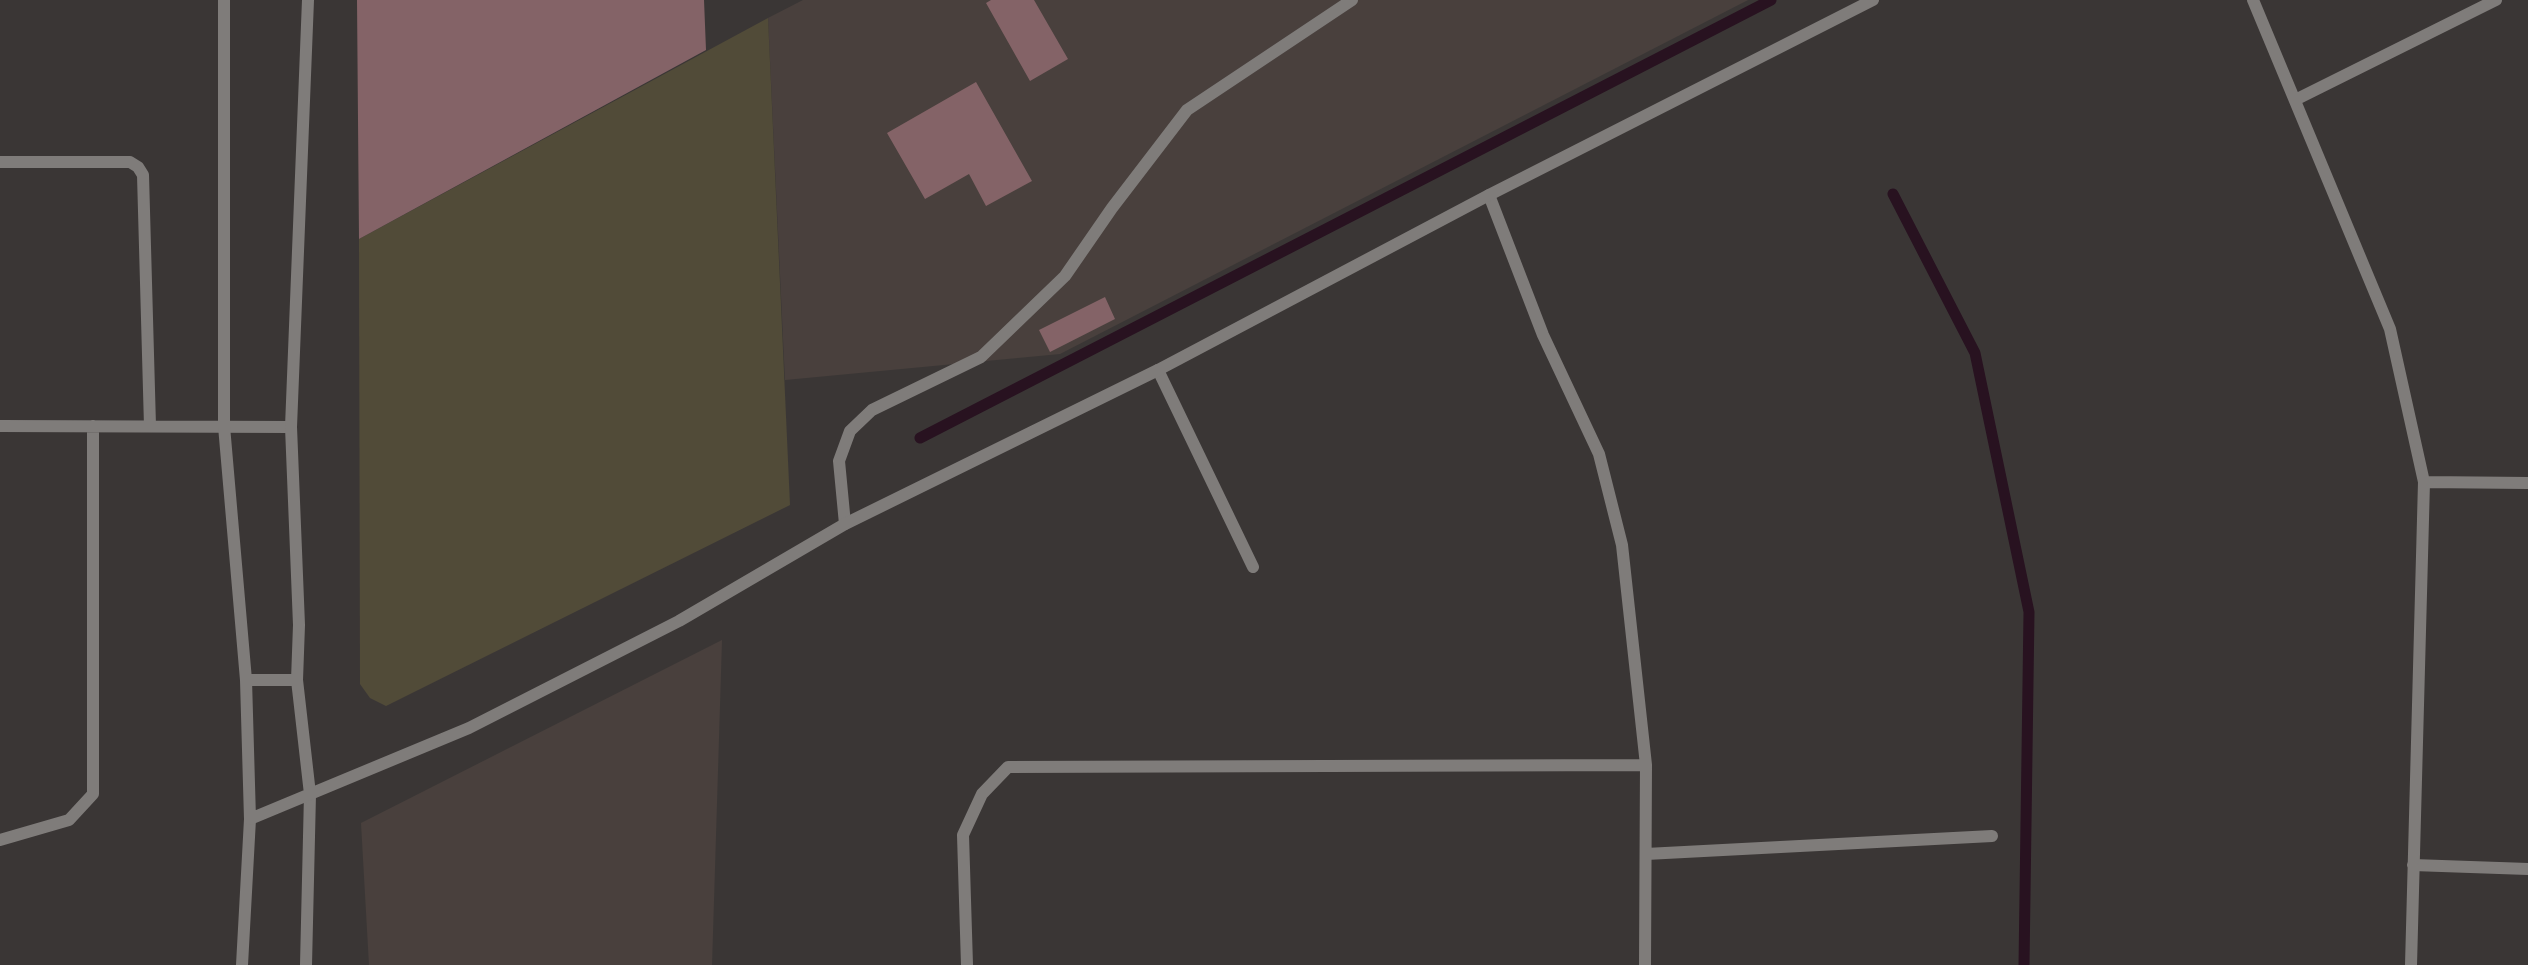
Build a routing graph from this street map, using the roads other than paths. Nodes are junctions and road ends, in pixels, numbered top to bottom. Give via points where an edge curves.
1 (224, 0) edge
2 (308, 0) edge
3 (1352, 0) edge
4 (1873, 0) edge
5 (2253, 0) edge
6 (2496, 0) edge
7 (2295, 100) junction
8 (0, 162) edge
9 (1489, 194) junction
10 (1158, 370) junction
11 (0, 426) edge
12 (94, 426) junction
13 (150, 426) junction
14 (224, 426) junction
15 (291, 428) junction
16 (2424, 482) junction
17 (2528, 483) edge
18 (845, 524) junction
19 (1253, 567) dead end
20 (246, 680) junction
21 (297, 680) junction
22 (1646, 765) junction
23 (310, 794) junction
24 (250, 819) junction
25 (1992, 836) dead end
26 (0, 840) edge
27 (1646, 854) junction
28 (2413, 865) junction
29 (2528, 869) edge
30 (242, 965) edge
31 (306, 965) edge
32 (967, 965) edge
33 (1645, 965) edge
34 (2412, 965) edge

1 - 14 street
2 - 15 street
3 - 18 street via 1187,110 1065,276 981,357 872,410 850,431 839,461
4 - 9 street
5 - 7 street
6 - 7 street
7 - 16 street via 2390,329
8 - 13 street via 130,162 143,175
9 - 10 street
9 - 22 street via 1543,335 1599,454 1622,545
10 - 18 street
10 - 19 street
11 - 12 street
12 - 13 street
12 - 26 street via 93,794 69,820
13 - 14 street
14 - 15 street
14 - 20 street
15 - 21 street via 299,625
16 - 17 street
16 - 28 street
18 - 23 street via 679,621 478,724
20 - 21 street
20 - 24 street
21 - 23 street
22 - 27 street
22 - 32 street via 1008,767 982,794 963,835
23 - 24 street
23 - 31 street
24 - 30 street
25 - 27 street
27 - 33 street
28 - 29 street
28 - 34 street

